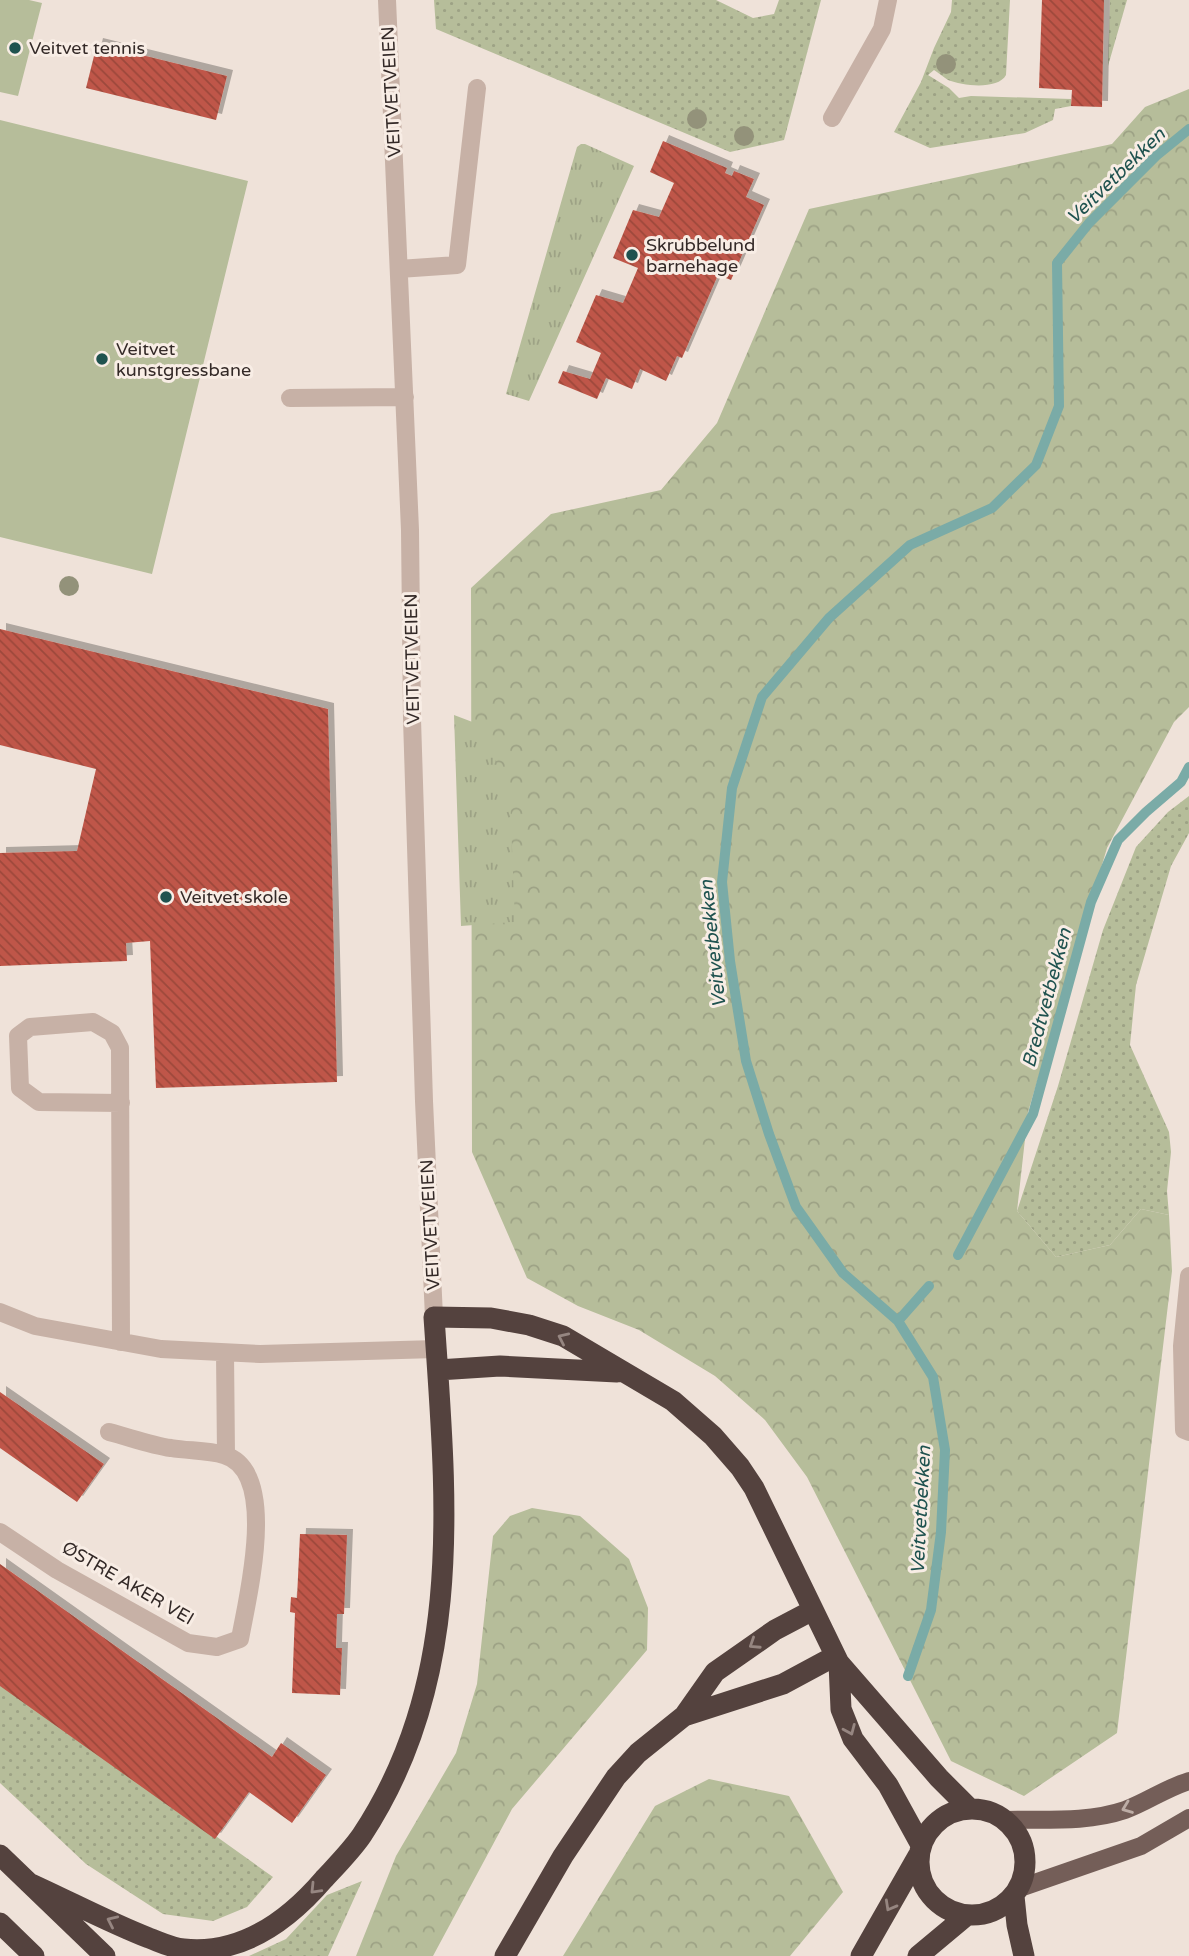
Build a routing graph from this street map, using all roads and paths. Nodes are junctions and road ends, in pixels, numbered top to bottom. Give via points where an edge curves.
1 (387, 0) edge
2 (888, 0) edge
3 (477, 88) dead end
4 (832, 118) dead end
5 (399, 269) junction
6 (405, 397) junction
7 (290, 398) dead end
8 (121, 1103) junction
9 (1189, 1276) edge
10 (0, 1312) edge
11 (434, 1317) junction
12 (121, 1342) junction
13 (225, 1353) junction
14 (437, 1359) junction
15 (622, 1372) junction
16 (109, 1432) dead end
17 (1189, 1432) edge
18 (226, 1455) junction
19 (0, 1532) edge
20 (813, 1610) junction
21 (837, 1660) junction
22 (684, 1716) junction
23 (1189, 1781) edge
24 (969, 1808) junction
25 (1189, 1818) edge
26 (1005, 1820) junction
27 (920, 1850) junction
28 (0, 1855) edge
29 (29, 1883) junction
30 (1017, 1892) junction
31 (966, 1916) junction
32 (0, 1923) edge
33 (34, 1956) edge
34 (106, 1956) edge
35 (505, 1956) edge
36 (861, 1956) edge
37 (918, 1956) edge
38 (1024, 1956) edge

1 - 5 street, VEITVETVEIEN
2 - 4 street via 882,29
3 - 5 street via 457,265
5 - 6 street, VEITVETVEIEN
6 - 7 street
6 - 11 street, VEITVETVEIEN
8 - 8 street via 120,1048 112,1033 93,1022 30,1027 18,1036 20,1088 38,1102
8 - 12 street
9 - 17 street via 1182,1346 1184,1430
10 - 12 street via 36,1326
11 - 14 highway
15 -> 11 highway via 563,1336 528,1325 491,1318
12 - 13 street
13 - 14 street
13 - 18 street
14 - 15 highway
14 -> 29 highway via 444,1538 438,1633 412,1732 380,1807 360,1838 297,1907 253,1939 229,1948 182,1949
15 - 20 highway via 673,1401 740,1467 769,1516
16 - 18 street via 169,1448
18 - 19 street, ØSTRE AKER VEI via 236,1461 254,1488 257,1531 240,1639 217,1647 188,1643 57,1570
20 - 21 highway
20 -> 22 highway via 715,1672
21 - 22 highway via 783,1684
21 - 24 highway
21 -> 27 highway via 841,1709 853,1740 888,1785
22 - 35 highway via 616,1777
23 -> 26 main road via 1102,1816
24 - 26 highway
24 - 27 highway via 939,1820
25 - 30 main road via 1141,1846
26 - 30 highway via 1025,1851 1026,1870
27 - 31 highway via 920,1877 930,1896 946,1910
27 -> 36 highway
28 - 29 highway
29 - 34 highway
30 - 31 highway via 1001,1908
30 - 38 highway via 1017,1925
31 - 37 highway
32 - 33 highway

